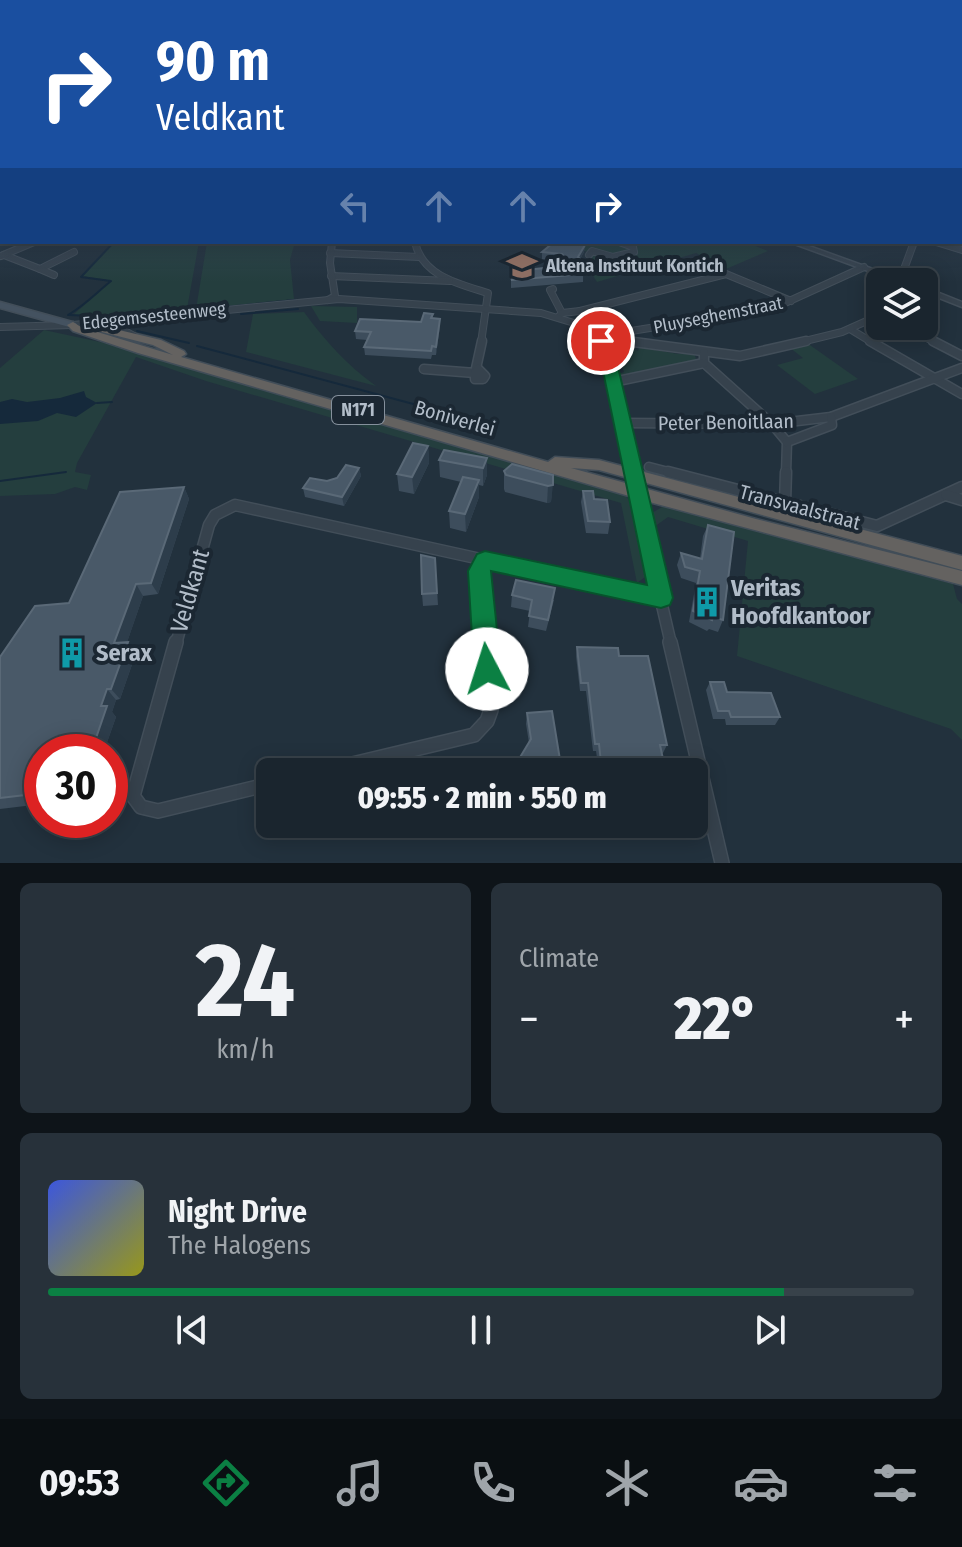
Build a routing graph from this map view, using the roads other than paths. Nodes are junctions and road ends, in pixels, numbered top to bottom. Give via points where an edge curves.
1 (29, 244) edge
2 (332, 244) edge
3 (416, 244) edge
4 (625, 244) edge
5 (798, 244) edge
6 (913, 244) edge
7 (942, 244) edge
8 (962, 250) edge
9 (74, 252) dead end
10 (330, 253) junction
11 (589, 255) dead end
12 (2, 256) edge
13 (419, 257) junction
14 (864, 267) joint
15 (907, 268) edge
16 (40, 269) junction
17 (434, 270) junction
18 (54, 275) dead end
19 (331, 276) junction
20 (430, 280) junction
21 (455, 282) junction
22 (334, 286) junction
23 (476, 289) junction
24 (553, 289) dead end
25 (938, 296) edge
26 (339, 299) junction
27 (328, 301) junction
28 (791, 301) junction
29 (306, 302) junction
30 (0, 305) edge
31 (962, 305) edge
32 (450, 306) junction
33 (471, 308) junction
34 (486, 308) junction
35 (580, 311) junction
36 (560, 315) junction
37 (45, 317) junction
38 (129, 321) junction
39 (866, 322) edge
40 (0, 327) edge
41 (38, 327) junction
42 (75, 327) junction
43 (850, 329) junction
44 (134, 336) junction
45 (615, 339) junction
46 (932, 340) edge
47 (601, 341) junction
48 (704, 353) junction
49 (962, 356) edge
50 (193, 363) junction
51 (704, 363) junction
52 (962, 368) edge
53 (424, 369) dead end
54 (935, 378) junction
55 (613, 382) junction
56 (962, 394) edge
57 (831, 417) junction
58 (621, 423) junction
59 (772, 424) junction
60 (787, 442) junction
61 (649, 467) dead end
62 (634, 483) junction
63 (962, 487) edge
64 (946, 495) junction
65 (962, 500) edge
66 (785, 503) junction
67 (485, 560) junction
68 (962, 563) edge
69 (962, 578) edge
70 (661, 598) junction
71 (378, 758) edge
72 (256, 787) edge
73 (722, 863) edge

1 - 12 street
2 - 10 street
3 - 13 street
4 - 11 street via 634,252
5 - 14 street
6 - 15 street
7 - 8 street
9 - 16 street
10 - 13 street
10 - 19 street
12 - 16 street
13 - 17 street
14 - 28 street, Pluyseghemstraat
16 - 18 street
17 - 20 street
17 - 21 street
19 - 20 street
19 - 22 street
20 - 21 street
21 - 23 street
22 - 26 street
22 - 27 street via 335,296
23 - 33 street
23 - 34 street via 488,293
24 - 36 street
25 - 31 street
26 - 27 street, Edegemsesteenweg
26 - 32 street, Edegemsesteenweg
27 - 29 street, Edegemsesteenweg
27 - 32 street, Edegemsesteenweg
28 - 35 street, Edegemsesteenweg via 726,274
28 - 45 street, Pluyseghemstraat via 625,332
29 - 38 street, Edegemsesteenweg
29 - 42 street, Edegemsesteenweg
30 - 37 main road, Boniverlei / N171
32 - 33 street, Edegemsesteenweg
33 - 34 street, Edegemsesteenweg
34 - 36 street, Edegemsesteenweg
34 - 53 street via 475,373
35 - 36 street, Edegemsesteenweg
35 - 45 street
36 - 47 street, Edegemsesteenweg
37 - 41 street
37 - 42 main road, Boniverlei / N171
38 - 42 street, Edegemsesteenweg
38 - 44 street via 121,329
39 - 43 street
40 - 41 street
41 - 42 street
42 - 44 highway, Boniverlei / N171
42 - 50 highway, Boniverlei / N171
43 - 48 street via 745,355
43 - 54 street
44 - 50 highway, Boniverlei / N171 via 157,342
45 - 47 street
45 - 48 street
46 - 49 street
47 - 55 street
48 - 51 street
50 - 62 highway, Boniverlei / N171 via 523,458
51 - 55 street
51 - 59 street
52 - 54 street, Peter Benoitlaan
54 - 56 street
54 - 57 street, Peter Benoitlaan
55 - 58 street
57 - 59 street, Peter Benoitlaan
57 - 60 street, Peter Benoitlaan via 832,425
58 - 59 street, Peter Benoitlaan
58 - 62 street
59 - 60 street
60 - 66 street
61 - 66 street, Transvaalstraat
62 - 68 highway, N171
62 - 69 highway, N171 via 859,554
62 - 70 street
63 - 64 street, Transvaalstraat
64 - 65 street
64 - 66 street, Transvaalstraat via 877,526
67 - 70 street, Veldkant
67 - 71 street via 479,571 491,710 482,728 474,735
67 - 72 street, Veldkant via 243,505 215,515 133,796 141,807 158,811
70 - 73 street

